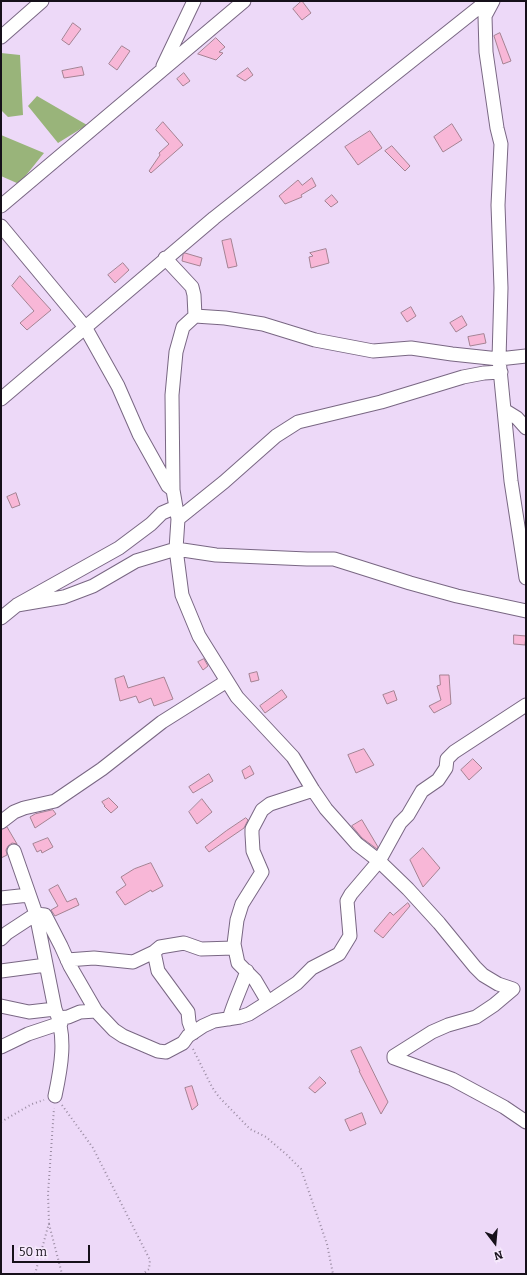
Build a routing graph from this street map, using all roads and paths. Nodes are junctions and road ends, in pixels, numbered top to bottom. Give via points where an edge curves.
1 (42, 1) edge
2 (194, 1) edge
3 (244, 1) edge
4 (487, 1) edge
5 (493, 1) edge
6 (1, 36) edge
7 (161, 70) junction
8 (1, 206) edge
9 (1, 226) edge
10 (165, 258) junction
11 (195, 316) junction
12 (85, 327) junction
13 (526, 356) edge
14 (499, 359) junction
15 (501, 372) junction
16 (1, 399) edge
17 (504, 410) junction
18 (526, 428) edge
19 (173, 490) junction
20 (177, 513) junction
21 (521, 516) edge
22 (176, 549) junction
23 (526, 578) edge
24 (17, 605) junction
25 (526, 611) edge
26 (1, 618) edge
27 (227, 681) junction
28 (526, 706) edge
29 (313, 790) junction
30 (1, 822) edge
31 (14, 851) dead end
32 (379, 862) junction
33 (29, 895) junction
34 (1, 898) edge
35 (36, 914) junction
36 (1, 939) edge
37 (234, 948) junction
38 (154, 952) junction
39 (67, 960) junction
40 (46, 965) junction
41 (1, 971) edge
42 (246, 971) junction
43 (520, 991) edge
44 (268, 1002) junction
45 (1, 1006) edge
46 (96, 1011) junction
47 (58, 1016) junction
48 (229, 1019) junction
49 (190, 1034) junction
50 (1, 1047) edge
51 (55, 1096) junction
52 (1, 1122) edge
53 (526, 1122) edge
54 (49, 1223) junction
55 (61, 1270) junction
56 (35, 1274) edge
57 (62, 1274) edge
58 (65, 1274) edge
59 (143, 1274) edge
60 (333, 1274) edge

1 - 6 street
2 - 7 street
3 - 7 street
4 - 10 street
5 - 14 street via 485,16 486,52 501,144 498,205 501,288
7 - 8 street
9 - 12 street
10 - 11 street via 192,287
10 - 12 street
11 - 14 street via 263,324 315,340 374,351 411,348
11 - 19 street via 183,327 176,352 172,395
12 - 16 street
12 - 19 street via 118,386 139,434 168,486
13 - 14 street
14 - 15 street
15 - 17 street
15 - 20 street via 463,377 380,402 298,422 276,436 224,482
17 - 18 street via 517,418
17 - 21 street via 511,481
19 - 20 street
20 - 22 street
20 - 24 street via 162,514 119,548
21 - 23 street
22 - 24 street via 136,561 93,586 64,597
22 - 25 street via 216,555 334,559 410,584
22 - 27 street via 182,595 198,636
24 - 26 street
27 - 29 street via 237,697 293,757
27 - 30 street via 162,722 102,769 55,800 14,812
28 - 32 street via 454,752 438,780 422,791 408,815 400,823
29 - 32 street via 357,844
29 - 37 street via 270,804 262,810 255,823 252,834 253,851 262,872 242,904 237,920
31 - 33 street
32 - 43 street via 408,889 483,974 498,984
32 - 44 street via 347,901 350,936 339,954 312,968 297,983
33 - 34 street
33 - 35 street
35 - 36 street
35 - 39 street via 45,915
35 - 40 street
37 - 38 street via 200,949 184,943 160,947
37 - 42 street via 238,963
38 - 39 street via 133,962 94,958
38 - 49 street via 158,971 188,1012
39 - 46 street
40 - 41 street
40 - 47 street
42 - 44 street via 255,980
42 - 48 street
43 - 53 street via 476,1017 432,1032 394,1056 395,1060 452,1079
44 - 48 street via 240,1017
45 - 47 street
46 - 47 street via 80,1012 68,1017
46 - 49 street via 123,1036 158,1051 166,1052 183,1043
47 - 50 street
47 - 51 street via 61,1067
48 - 49 street via 214,1021
49 - 60 path via 205,1074 219,1097 250,1129 266,1137 301,1169 327,1244
51 - 52 path via 32,1104
51 - 54 path via 48,1194
51 - 59 path via 93,1148 150,1260 149,1269
54 - 55 path
54 - 56 path
55 - 57 path
55 - 58 path

